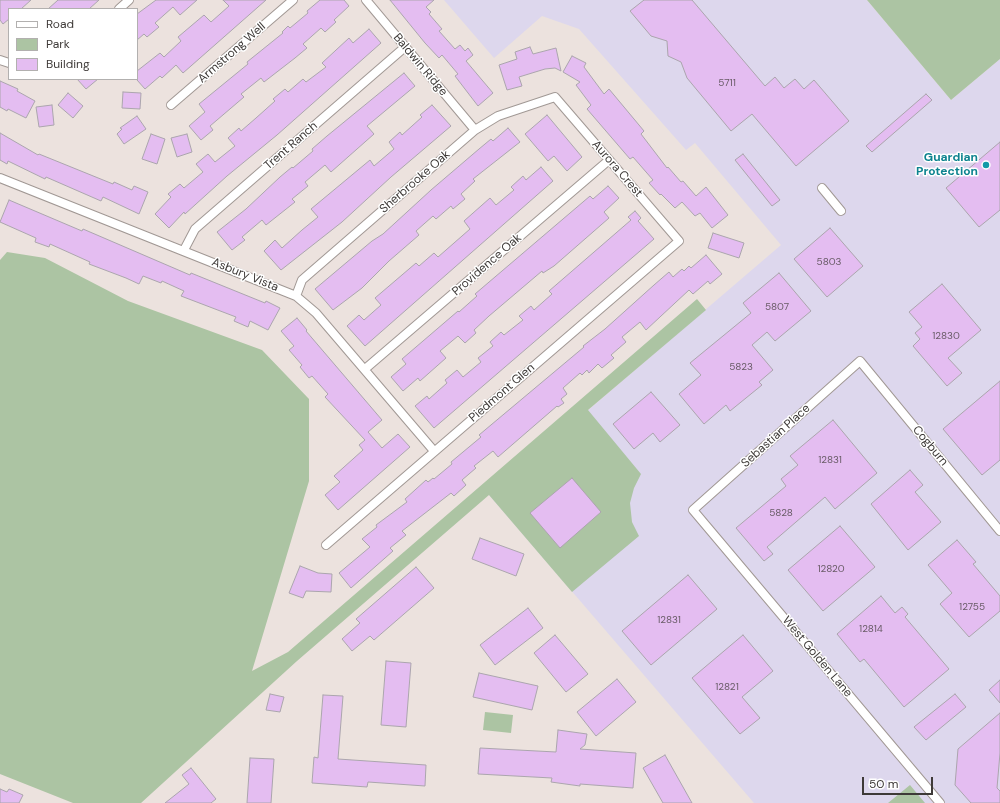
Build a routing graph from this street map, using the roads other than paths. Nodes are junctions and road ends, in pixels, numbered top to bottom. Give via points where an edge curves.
1 (130, 0) edge
2 (293, 0) edge
3 (366, 0) edge
4 (120, 8) edge
5 (405, 47) junction
6 (554, 97) joint
7 (171, 105) dead end
8 (475, 130) junction
9 (609, 160) junction
10 (0, 178) edge
11 (822, 188) dead end
12 (841, 211) dead end
13 (678, 241) joint
14 (184, 250) junction
15 (296, 296) junction
16 (860, 361) joint
17 (365, 369) junction
18 (434, 451) junction
19 (693, 510) joint
20 (1000, 531) edge
21 (326, 545) dead end
22 (940, 803) edge

1 - 4 street
2 - 7 street, Armstrong Well
3 - 5 street, Baldwin Ridge
5 - 8 street, Baldwin Ridge
5 - 14 street, Trent Ranch via 195,229
6 - 8 street, Sherbrooke Oak via 498,116
6 - 9 street, Aurora Crest
8 - 15 street, Sherbrooke Oak via 302,280
9 - 13 street, Aurora Crest
9 - 17 street, Providence Oak
10 - 14 street, Asbury Vista
11 - 12 street
13 - 18 street, Piedmont Glen
14 - 15 street, Asbury Vista
15 - 17 street, Asbury Vista via 316,313
16 - 19 street, Sebastian Place
16 - 20 street, Cogburn
17 - 18 street, Asbury Vista
18 - 21 street, Piedmont Glen
19 - 22 street, West Golden Lane

